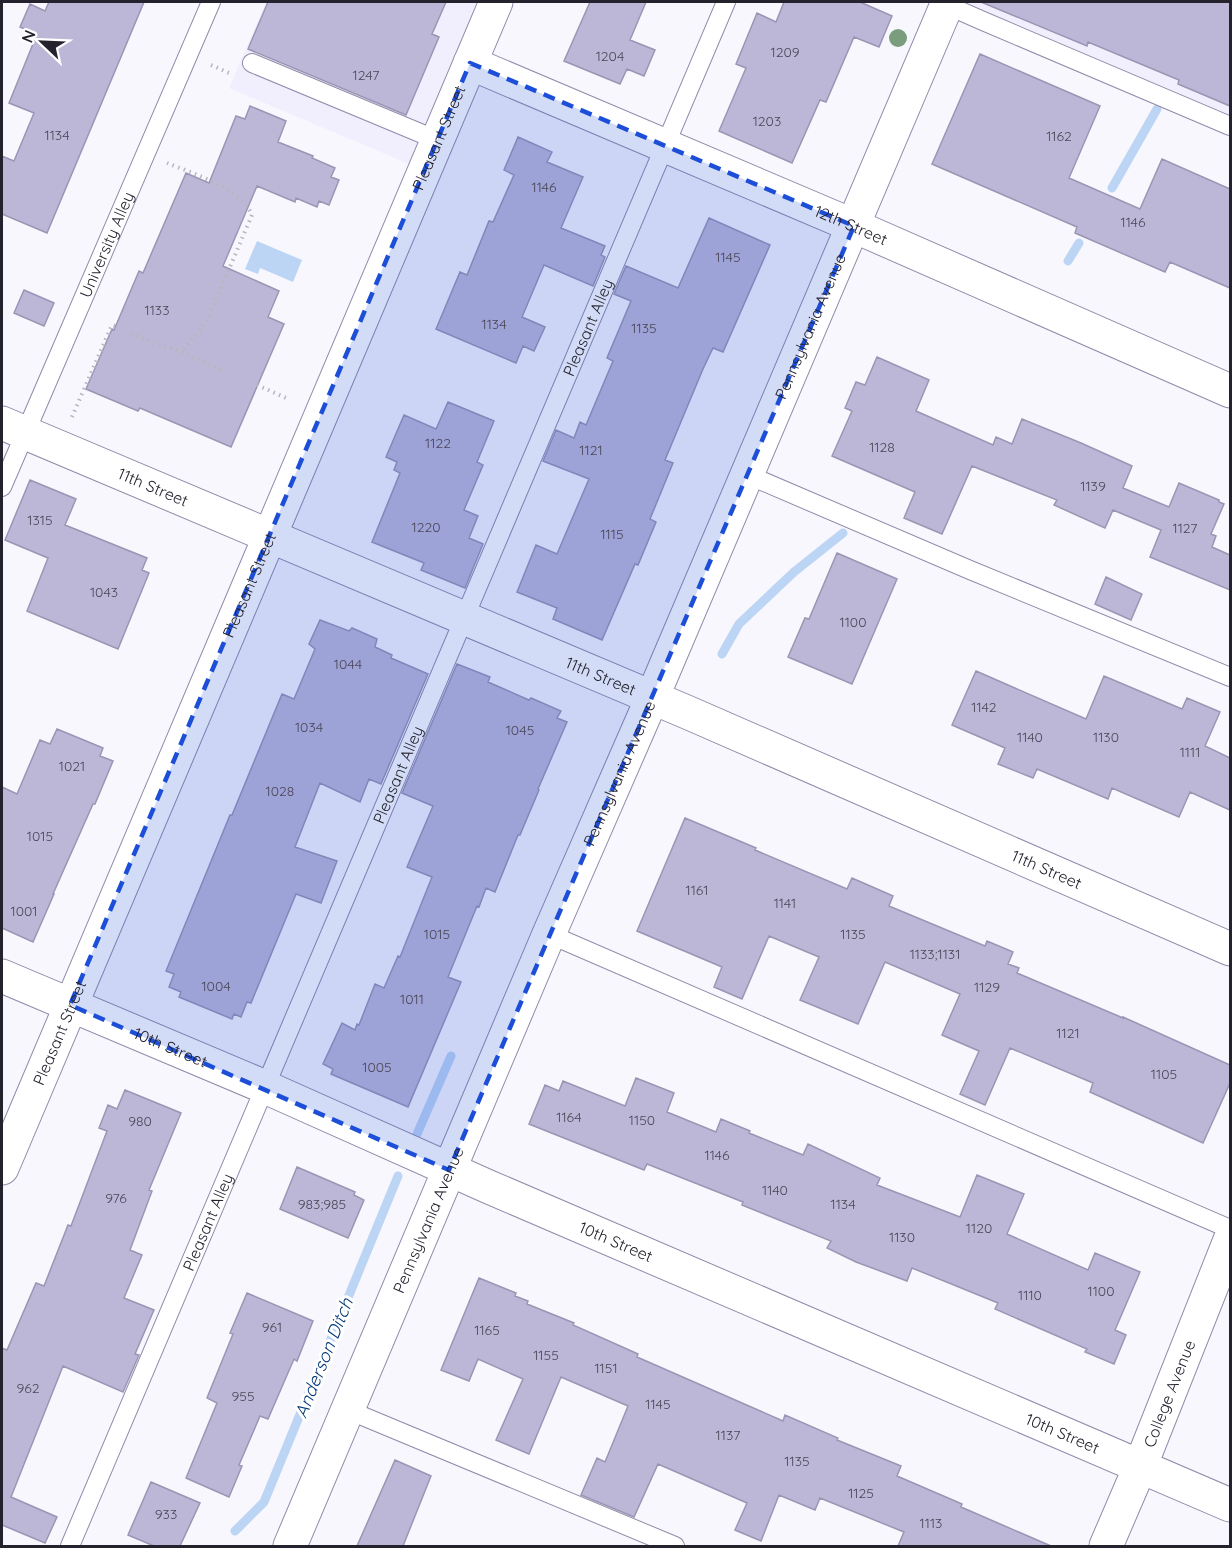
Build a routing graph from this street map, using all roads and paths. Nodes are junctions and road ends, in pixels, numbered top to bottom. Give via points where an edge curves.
1 (212, 2) edge
2 (496, 2) edge
3 (726, 2) edge
4 (945, 2) edge
5 (252, 63) dead end
6 (470, 63) junction
7 (1230, 126) edge
8 (437, 140) junction
9 (665, 146) junction
10 (146, 154) junction
11 (854, 226) junction
12 (115, 326) dead end
13 (131, 333) dead end
14 (181, 352) junction
15 (224, 371) dead end
16 (257, 385) dead end
17 (1230, 391) edge
18 (286, 398) dead end
19 (69, 423) dead end
20 (13, 428) edge
21 (748, 475) junction
22 (2, 487) edge
23 (269, 536) junction
24 (464, 617) junction
25 (1230, 677) edge
26 (652, 698) junction
27 (549, 933) junction
28 (1230, 949) edge
29 (2, 976) edge
30 (70, 1005) junction
31 (265, 1087) junction
32 (2, 1168) edge
33 (449, 1170) junction
34 (1230, 1229) edge
35 (1230, 1240) edge
36 (348, 1410) junction
37 (1140, 1467) junction
38 (1230, 1505) edge
39 (70, 1546) edge
40 (290, 1546) edge
41 (675, 1546) edge
42 (1106, 1546) edge

1 - 10 lane, University Alley
2 - 6 street, Pleasant Street
3 - 9 lane, Pleasant Alley
4 - 7 lane
4 - 11 street, Pennsylvania Avenue
5 - 8 lane
6 - 8 street, Pleasant Street
6 - 9 street, 12th Street
8 - 23 street, Pleasant Street
9 - 11 street, 12th Street
9 - 24 lane, Pleasant Alley
10 - 14 path via 224,188 252,215 210,314
10 - 20 lane, University Alley
11 - 17 street, 12th Street
11 - 21 street, Pennsylvania Avenue
12 - 19 path via 112,325
13 - 14 path
14 - 15 path
16 - 18 path
20 - 22 lane, University Alley
20 - 23 street, 11th Street
21 - 25 lane
21 - 26 street, Pennsylvania Avenue
23 - 24 street, 11th Street
23 - 30 street, Pleasant Street
24 - 26 street, 11th Street
24 - 31 lane, Pleasant Alley
26 - 27 street, Pennsylvania Avenue
26 - 28 street, 11th Street
27 - 33 street, Pennsylvania Avenue
27 - 34 lane
29 - 30 street, 10th Street
30 - 31 street, 10th Street
30 - 32 street, Pleasant Street
31 - 33 street, 10th Street
31 - 39 lane, Pleasant Alley
33 - 36 street, Pennsylvania Avenue
33 - 37 street, 10th Street
35 - 37 street, College Avenue
36 - 40 street, Pennsylvania Avenue
36 - 41 lane
37 - 38 street, 10th Street
37 - 42 street, College Avenue

